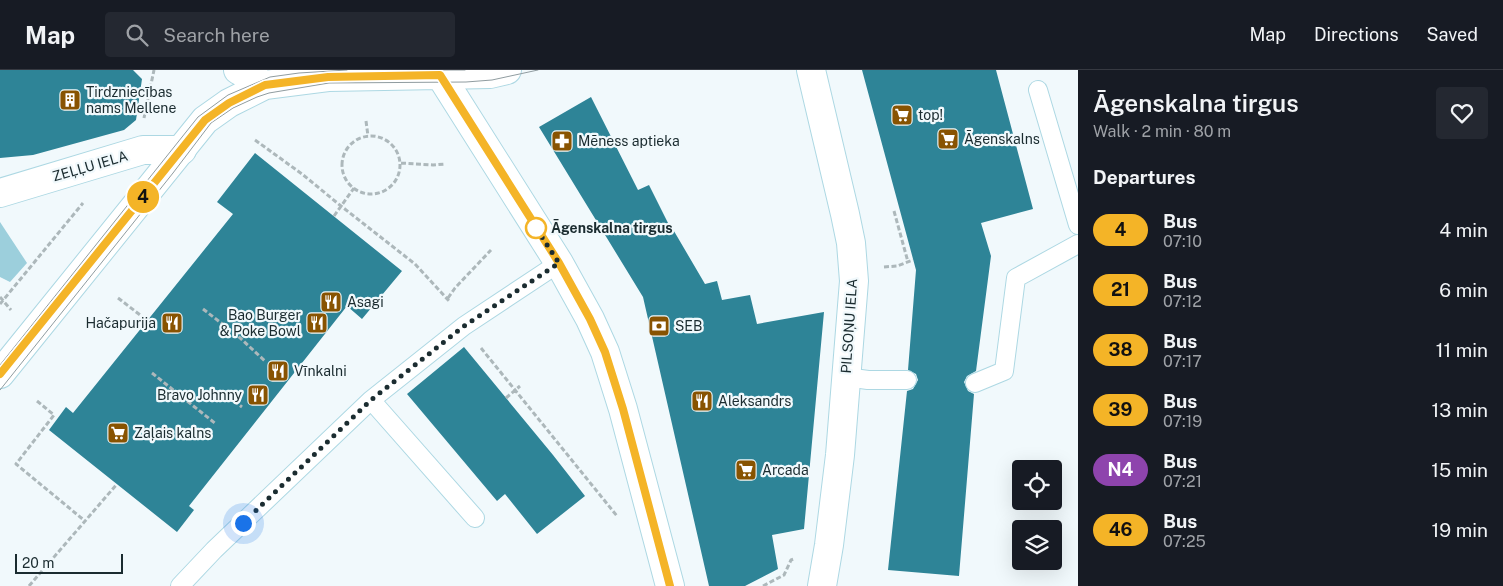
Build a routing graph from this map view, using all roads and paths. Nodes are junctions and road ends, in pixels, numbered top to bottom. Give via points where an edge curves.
1 (154, 70) edge
2 (238, 70) edge
3 (507, 70) edge
4 (811, 70) edge
5 (438, 72) edge
6 (270, 78) edge
7 (1038, 90) dead end
8 (366, 121) dead end
9 (142, 124) dead end
10 (368, 136) junction
11 (255, 140) dead end
12 (182, 150) junction
13 (401, 163) junction
14 (445, 164) dead end
15 (354, 188) junction
16 (0, 193) edge
17 (86, 198) dead end
18 (341, 206) junction
19 (894, 210) dead end
20 (334, 216) dead end
21 (1078, 224) edge
22 (1078, 244) edge
23 (491, 250) dead end
24 (913, 260) dead end
25 (908, 262) junction
26 (559, 263) junction
27 (884, 267) dead end
28 (118, 298) dead end
29 (448, 298) junction
30 (0, 304) edge
31 (453, 308) dead end
32 (204, 309) dead end
33 (148, 321) dead end
34 (477, 343) dead end
35 (266, 362) dead end
36 (0, 374) edge
37 (152, 374) dead end
38 (846, 377) junction
39 (907, 380) dead end
40 (975, 383) dead end
41 (520, 386) dead end
42 (515, 390) junction
43 (506, 398) dead end
44 (371, 400) junction
45 (37, 401) dead end
46 (234, 401) dead end
47 (242, 407) dead end
48 (216, 424) dead end
49 (117, 484) dead end
50 (475, 518) dead end
51 (85, 521) junction
52 (621, 521) dead end
53 (29, 586) edge
54 (180, 586) edge
55 (670, 586) edge
56 (822, 586) edge

1 - 9 path
2 - 6 street
3 - 5 street via 490,74
4 - 38 street, PILSOŅU IELA via 851,243 854,281
5 - 6 street
5 - 26 street
6 - 12 street via 205,120
7 - 21 lane
8 - 10 path
10 - 13 path via 387,141 394,147
10 - 15 path via 350,145 342,163 348,182
11 - 18 path
12 - 16 street, ZEĻĻU IELA via 144,150
12 - 36 street
13 - 14 path
13 - 15 path via 399,173 389,188 372,194
15 - 18 path
17 - 30 path
18 - 20 path
18 - 29 path via 415,264
19 - 25 path
22 - 40 lane via 1016,278 1004,371
23 - 29 path
24 - 25 path
25 - 27 path
26 - 44 lane via 464,326
26 - 55 street via 605,352
28 - 33 path
29 - 31 path
32 - 35 path
34 - 42 path
37 - 48 path
38 - 39 lane
38 - 56 street, PILSOŅU IELA via 840,455
41 - 42 path
42 - 43 path
42 - 52 path
44 - 50 lane
44 - 54 lane
45 - 51 path via 54,415 16,464
46 - 47 path
49 - 51 path
51 - 53 path

